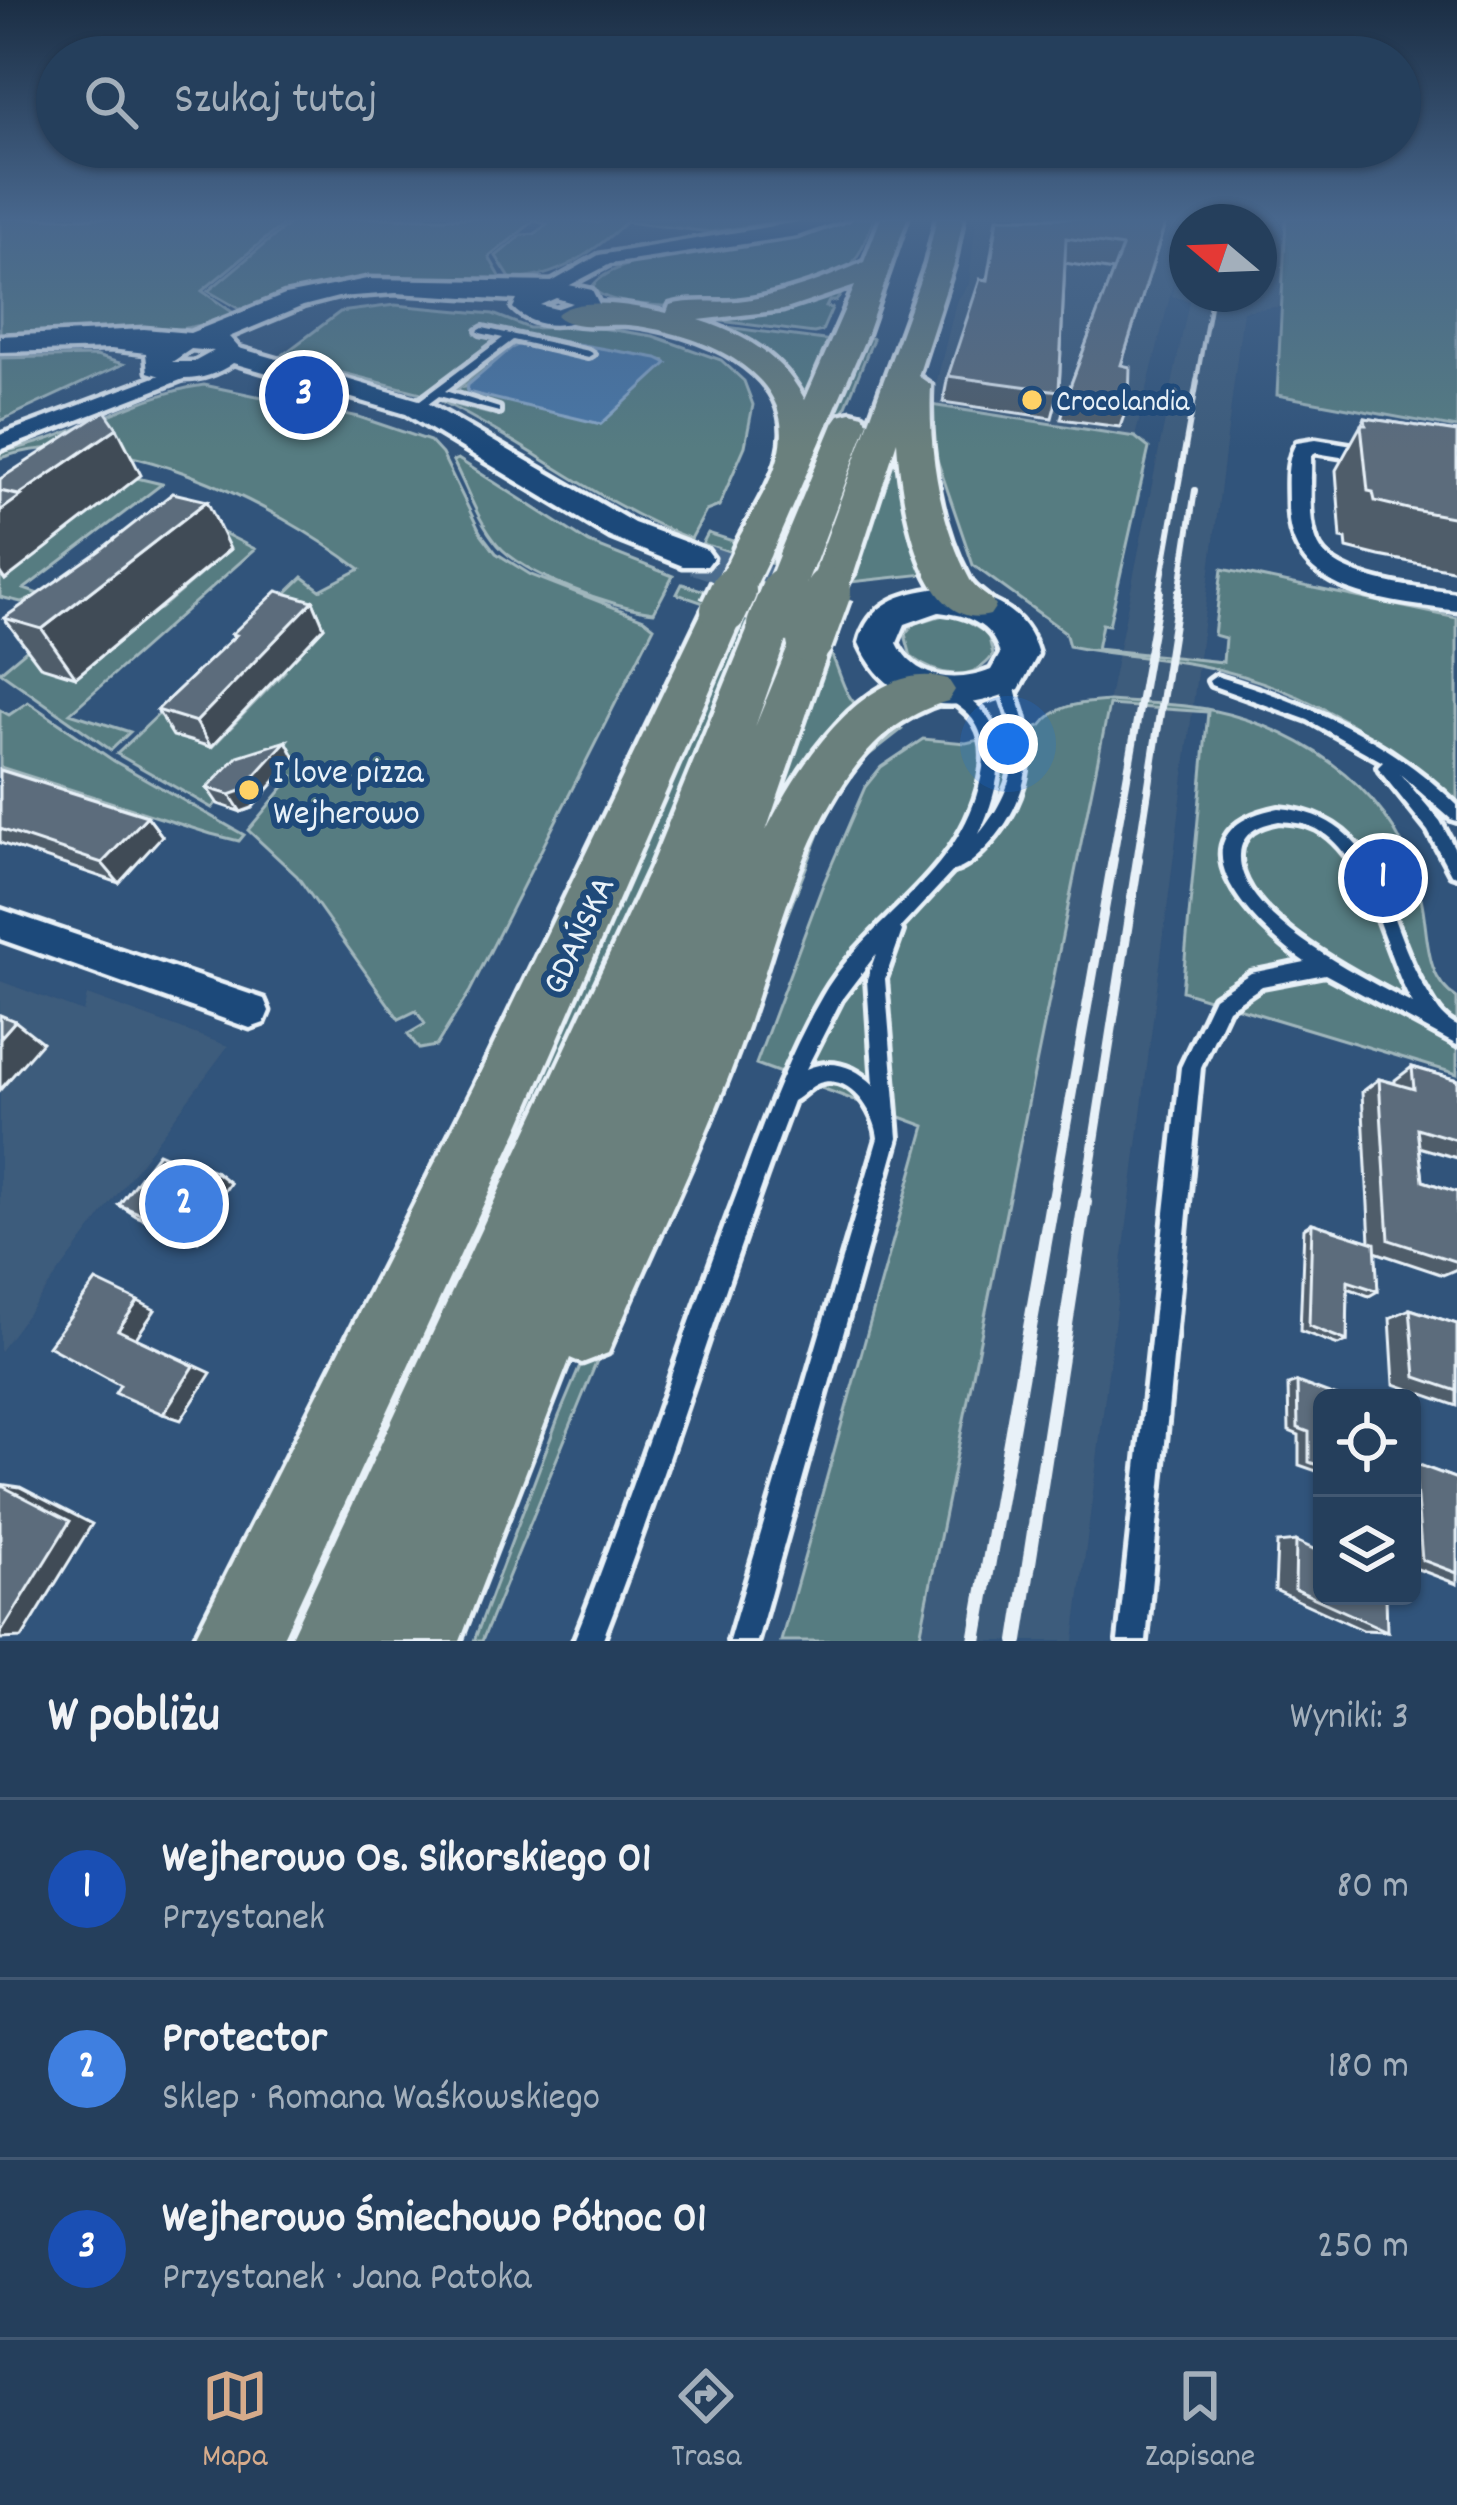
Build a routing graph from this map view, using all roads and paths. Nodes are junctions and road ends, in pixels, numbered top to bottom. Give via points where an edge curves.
1 (320, 295) edge
2 (373, 295) edge
3 (485, 295) edge
4 (518, 295) edge
5 (542, 295) edge
6 (582, 295) edge
7 (814, 295) edge
8 (867, 295) edge
9 (900, 295) edge
10 (928, 295) edge
11 (538, 297) junction
12 (580, 303) junction
13 (918, 329) junction
14 (483, 331) dead end
15 (511, 337) junction
16 (111, 341) junction
17 (190, 341) junction
18 (0, 344) edge
19 (228, 351) junction
20 (588, 354) dead end
21 (157, 358) junction
22 (190, 372) junction
23 (318, 381) junction
24 (429, 401) junction
25 (496, 410) dead end
26 (42, 423) junction
27 (0, 433) edge
28 (0, 443) edge
29 (798, 456) junction
30 (1457, 469) edge
31 (695, 558) tunnel mouth
32 (1457, 602) edge
33 (802, 604) junction
34 (906, 606) junction
35 (975, 606) junction
36 (878, 643) junction
37 (1017, 674) junction
38 (1216, 680) dead end
39 (938, 691) junction
40 (1366, 746) junction
41 (1457, 815) edge
42 (1457, 869) edge
43 (935, 880) junction
44 (0, 924) edge
45 (897, 925) junction
46 (1330, 965) junction
47 (250, 1011) dead end
48 (1436, 1025) junction
49 (1457, 1036) edge
50 (784, 1099) junction
51 (888, 1138) junction
52 (460, 1540) junction
53 (236, 1641) edge
54 (332, 1641) edge
55 (416, 1641) edge
56 (588, 1641) edge
57 (743, 1641) edge
58 (1132, 1641) edge

1 - 17 main road
2 - 19 main road via 281,315 243,333
3 - 11 main road
4 - 11 main road
5 - 11 street
6 - 12 street
7 - 12 main road via 751,310
8 - 29 main road, GDAŃSKA
9 - 33 main road, GDAŃSKA
10 - 13 main road
11 - 12 main road via 544,316
12 - 29 main road via 746,351 784,389
13 - 33 main road
13 - 35 main road via 915,472 955,593
14 - 15 lane
15 - 20 lane
15 - 24 lane
16 - 17 main road
16 - 18 main road
16 - 21 main road
17 - 19 main road via 217,341
17 - 21 main road
19 - 22 main road
19 - 23 main road
21 - 22 main road via 164,370
21 - 26 street
22 - 23 main road
22 - 26 street
23 - 24 main road
24 - 25 lane
24 - 31 main road via 605,521
26 - 27 street
26 - 28 street
29 - 33 main road, GDAŃSKA, bridge via 754,548
30 - 32 street via 1316,446 1300,456 1304,546 1316,560 1359,583
33 - 34 main road
33 - 36 main road
33 - 52 main road via 721,894
33 - 53 main road, GDAŃSKA via 496,1108
33 - 54 main road, GDAŃSKA
34 - 35 main road
34 - 36 main road via 885,621
35 - 37 main road via 1026,639
36 - 39 main road via 901,676
37 - 39 main road via 988,688
37 - 43 lane via 1018,787 1000,823
38 - 40 lane via 1280,700
39 - 43 lane via 981,716 992,758 980,816
39 - 52 main road via 902,695 884,708 799,814 707,1053 542,1421
40 - 41 lane
40 - 42 lane via 1417,803
43 - 45 lane
44 - 47 street
45 - 50 lane via 848,970
45 - 51 lane via 876,979
46 - 48 lane
46 - 48 lane via 1277,934 1238,886 1232,857 1248,820 1276,812 1337,834 1366,867 1407,975
46 - 58 lane via 1258,979 1221,1003 1191,1066
48 - 49 lane
50 - 51 lane via 820,1072 842,1072 872,1094
50 - 56 lane
51 - 57 lane
52 - 55 main road

